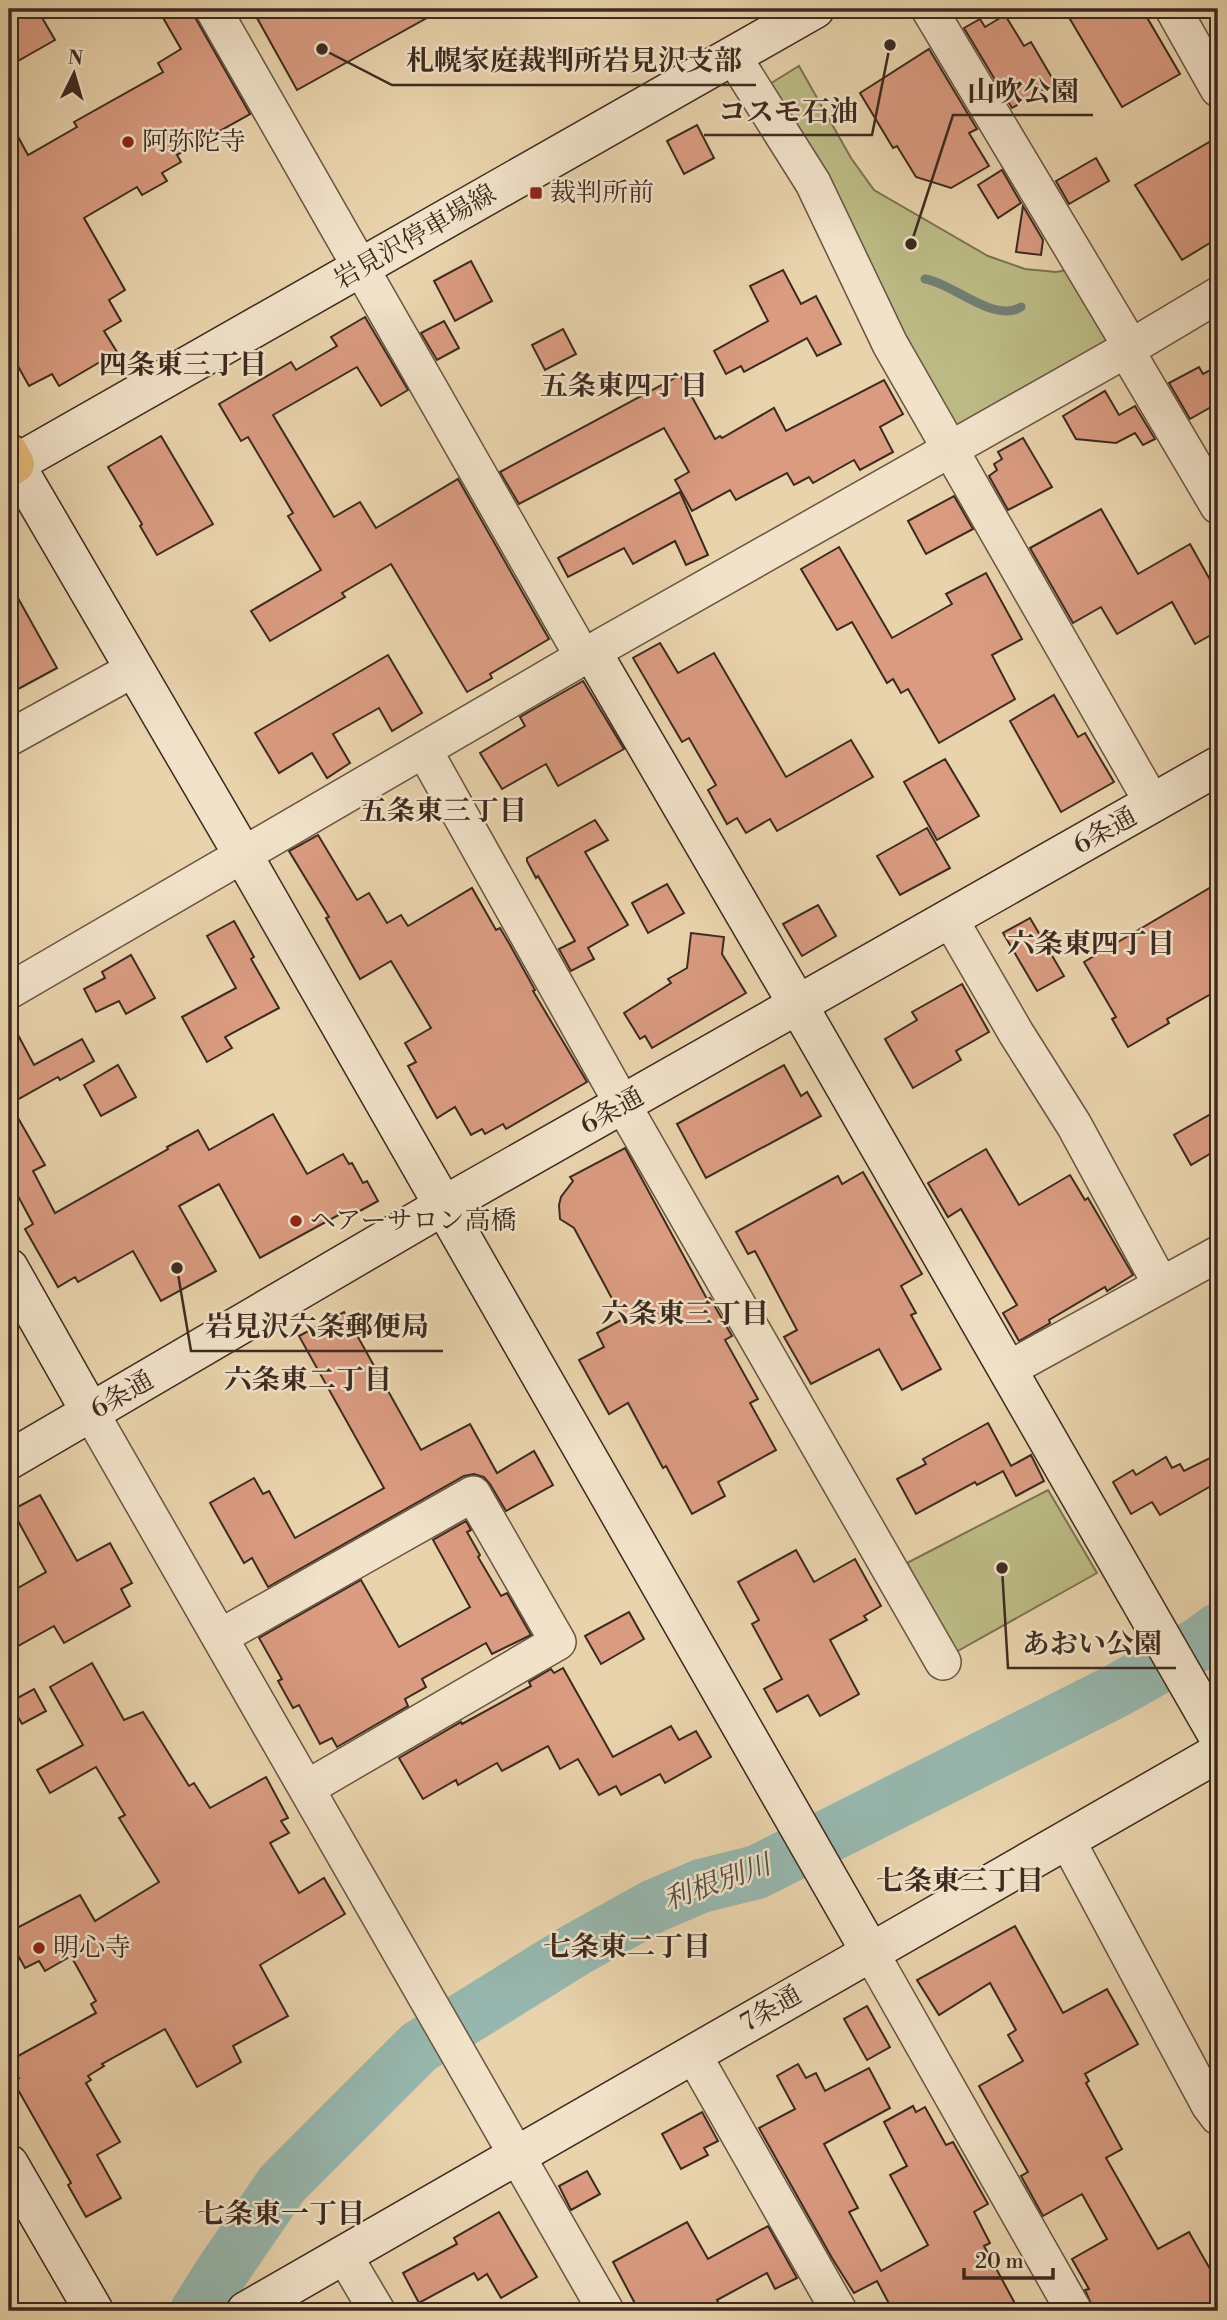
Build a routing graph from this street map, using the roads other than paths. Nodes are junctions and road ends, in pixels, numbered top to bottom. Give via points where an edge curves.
1 (214, 9) edge
2 (816, 9) edge
3 (929, 9) edge
4 (1172, 9) edge
5 (733, 55) junction
6 (1213, 66) edge
7 (360, 268) junction
8 (1218, 295) edge
9 (1129, 349) junction
10 (951, 448) junction
11 (11, 462) edge
12 (1218, 506) edge
13 (587, 655) junction
14 (134, 669) junction
15 (9, 738) edge
16 (424, 750) junction
17 (1218, 766) edge
18 (1153, 804) junction
19 (243, 855) junction
20 (950, 919) junction
21 (9, 991) edge
22 (798, 1005) junction
23 (623, 1105) junction
24 (443, 1206) junction
25 (1218, 1254) edge
26 (9, 1268) edge
27 (1161, 1285) junction
28 (1007, 1370) junction
29 (91, 1413) junction
30 (9, 1460) edge
31 (220, 1637) junction
32 (943, 1662) dead end
33 (1218, 1736) edge
34 (1218, 1753) edge
35 (307, 1788) junction
36 (1067, 1840) junction
37 (871, 1953) junction
38 (693, 2054) junction
39 (1218, 2117) edge
40 (516, 2155) junction
41 (9, 2164) edge
42 (335, 2261) junction
43 (94, 2311) edge
44 (246, 2311) edge
45 (377, 2311) edge
46 (606, 2311) edge
47 (839, 2311) edge
48 (1074, 2311) edge

1 - 7 street
2 - 5 street, 岩見沢停車場線
3 - 9 street
4 - 6 street
5 - 7 street, 岩見沢停車場線
5 - 10 street via 813,183 890,344
7 - 11 street, 岩見沢停車場線
7 - 13 street
8 - 9 street
9 - 10 street
9 - 12 street
10 - 13 street
10 - 18 street
11 - 14 street
13 - 16 street
13 - 22 street
14 - 15 street
14 - 19 street
16 - 19 street
16 - 23 street
17 - 18 street, 6条通
18 - 20 street, 6条通
19 - 21 street
19 - 24 street
20 - 22 street, 6条通
20 - 27 street via 1074,1125
22 - 23 street, 6条通
22 - 28 street
23 - 24 street, 6条通
23 - 32 street
24 - 29 street, 6条通
24 - 37 street
25 - 27 street
26 - 29 street
27 - 28 street
28 - 33 street
29 - 30 street, 6条通
29 - 31 street
31 - 35 street
31 - 35 street via 473,1494 480,1505 558,1642
34 - 36 street, 7条通
35 - 40 street
36 - 37 street, 7条通
36 - 39 street
37 - 38 street, 7条通
37 - 48 street
38 - 40 street, 7条通
38 - 47 street
40 - 42 street, 7条通
40 - 46 street
41 - 43 street
42 - 44 street, 7条通
42 - 45 street

